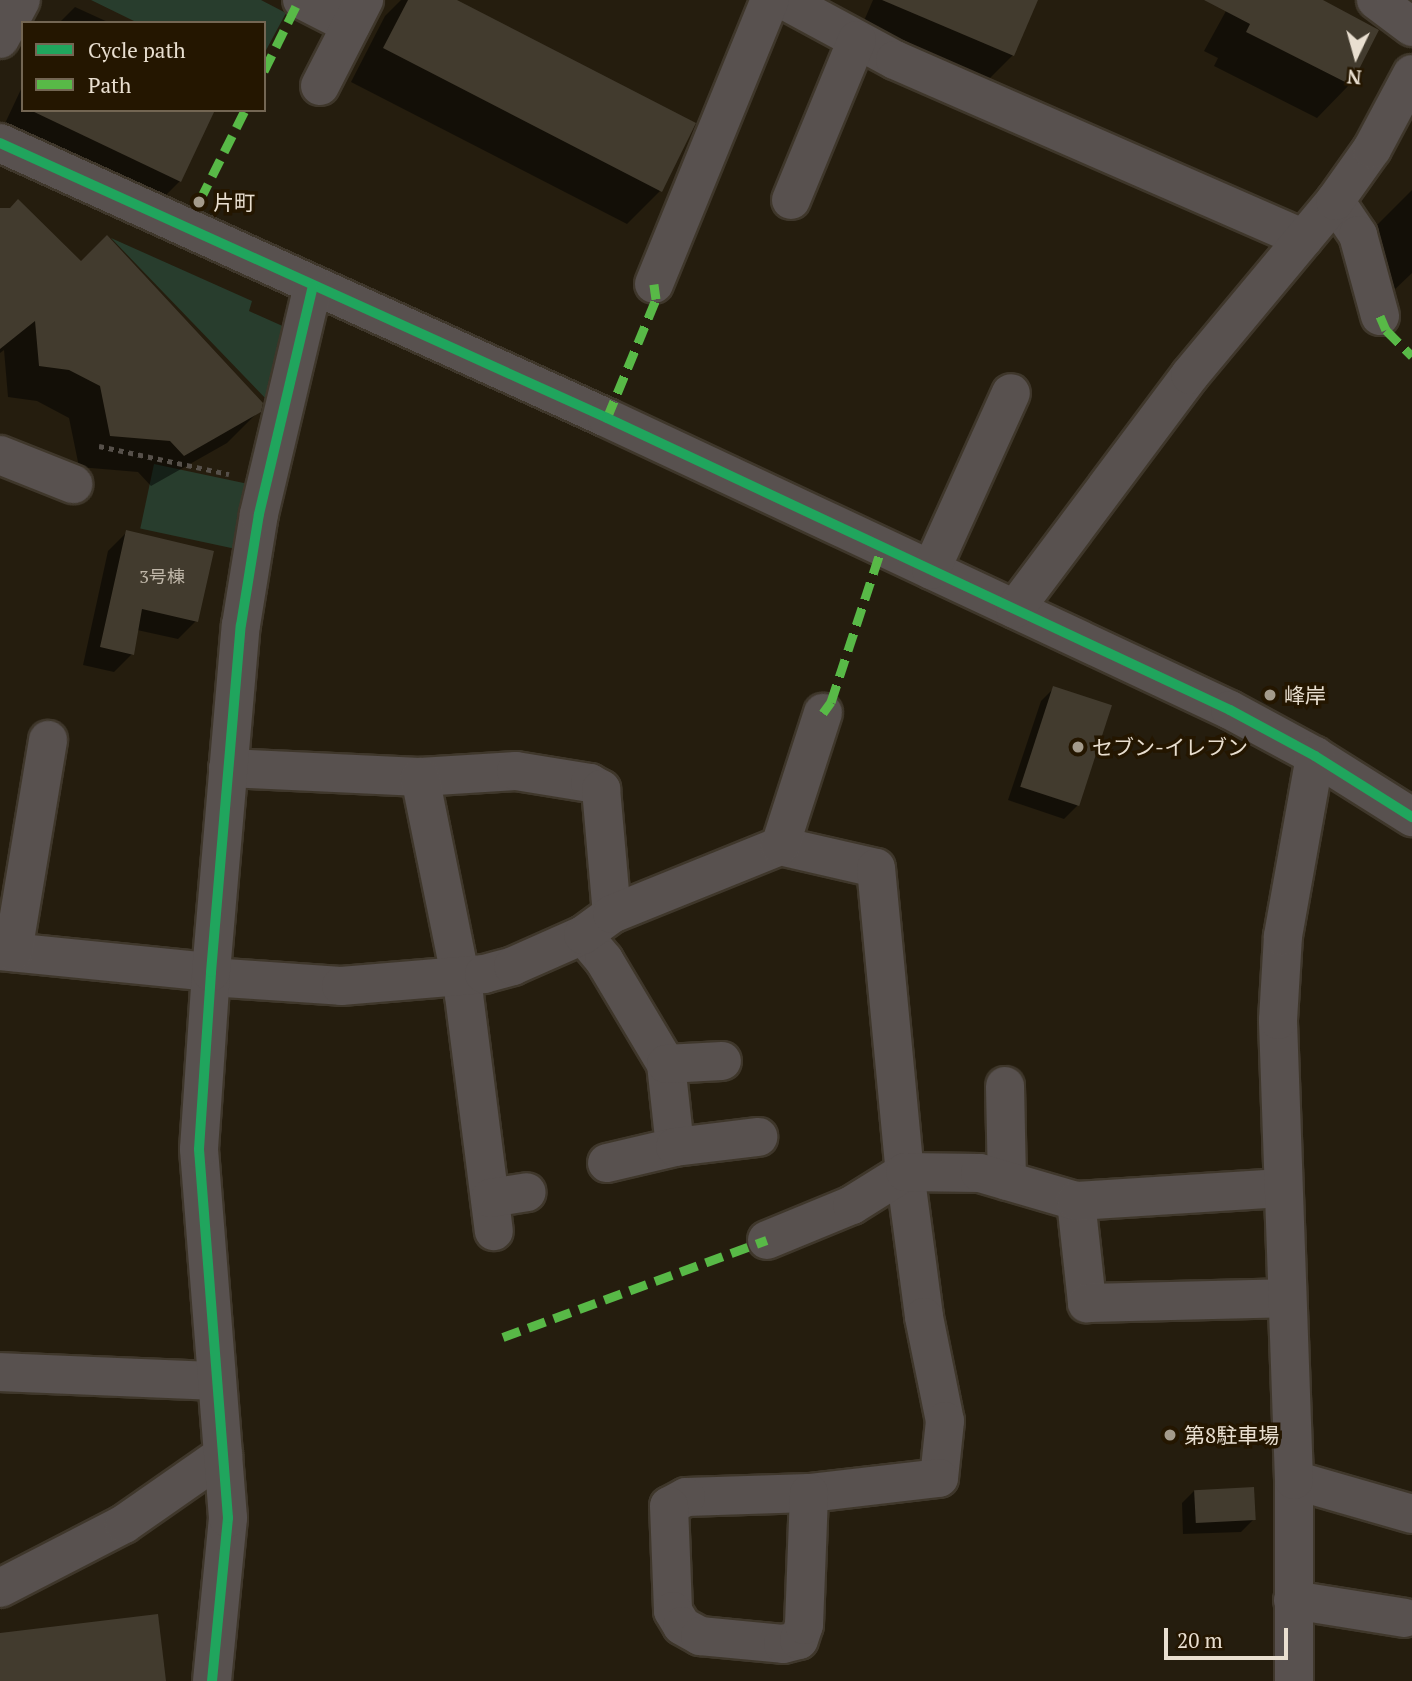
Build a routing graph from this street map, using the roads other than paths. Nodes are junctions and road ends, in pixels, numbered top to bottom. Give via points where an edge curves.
1 (21, 0) edge
2 (302, 0) edge
3 (770, 0) edge
4 (784, 0) edge
5 (1376, 0) edge
6 (357, 12) edge
7 (1412, 27) edge
8 (0, 39) edge
9 (857, 40) junction
10 (1412, 74) edge
11 (320, 86) dead end
12 (4, 152) edge
13 (791, 200) dead end
14 (1335, 201) junction
15 (1304, 239) junction
16 (654, 285) dead end
17 (313, 286) junction
18 (1380, 316) dead end
19 (1011, 393) dead end
20 (0, 455) edge
21 (73, 484) dead end
22 (931, 570) junction
23 (1015, 609) junction
24 (823, 713) dead end
25 (48, 740) dead end
26 (1315, 755) junction
27 (228, 768) junction
28 (420, 777) junction
29 (1412, 817) edge
30 (780, 846) junction
31 (597, 925) junction
32 (6, 951) edge
33 (211, 972) junction
34 (457, 977) junction
35 (722, 1061) dead end
36 (666, 1064) junction
37 (1004, 1086) dead end
38 (758, 1137) dead end
39 (675, 1147) junction
40 (607, 1163) dead end
41 (905, 1172) junction
42 (1006, 1181) junction
43 (1283, 1188) junction
44 (1076, 1200) junction
45 (503, 1207) dead end
46 (767, 1240) dead end
47 (1286, 1298) junction
48 (0, 1372) edge
49 (216, 1381) junction
50 (222, 1455) junction
51 (1294, 1480) junction
52 (808, 1493) junction
53 (1412, 1514) edge
54 (0, 1588) edge
55 (1293, 1600) junction
56 (1405, 1618) dead end
57 (212, 1681) edge
58 (1294, 1681) edge

1 - 8 street
2 - 6 street
3 - 16 street
4 - 9 street
5 - 7 street
6 - 11 street
9 - 13 street
9 - 15 street
10 - 14 street via 1372,149
12 - 17 street
14 - 15 street
14 - 18 street via 1359,235
15 - 23 street via 1190,375
17 - 22 street
17 - 27 street via 267,482 241,625
19 - 22 street
20 - 21 street
22 - 23 street
23 - 26 street
24 - 30 street
25 - 32 street
26 - 29 street
26 - 43 street via 1283,936 1278,1020
27 - 28 street
27 - 33 street
28 - 31 street via 516,771 601,789
28 - 34 street
30 - 31 street
30 - 41 street via 876,868
31 - 34 street via 540,958
31 - 36 street via 604,960
32 - 33 street
33 - 34 street via 225,978 341,986
33 - 49 street via 199,1149
34 - 45 street
35 - 36 street
36 - 39 street
37 - 42 street
38 - 39 street
39 - 40 street
41 - 42 street via 980,1173
41 - 46 street via 852,1205
41 - 52 street via 924,1317 945,1421 939,1478
42 - 44 street
43 - 44 street
43 - 47 street
44 - 47 street via 1087,1303
47 - 51 street
48 - 49 street
49 - 50 street
50 - 54 street via 124,1524
50 - 57 street via 228,1518
51 - 53 street
51 - 55 street
52 - 52 street via 686,1497 668,1506 673,1611 682,1626 700,1636 783,1644 799,1640 804,1625
55 - 56 street
55 - 58 street

